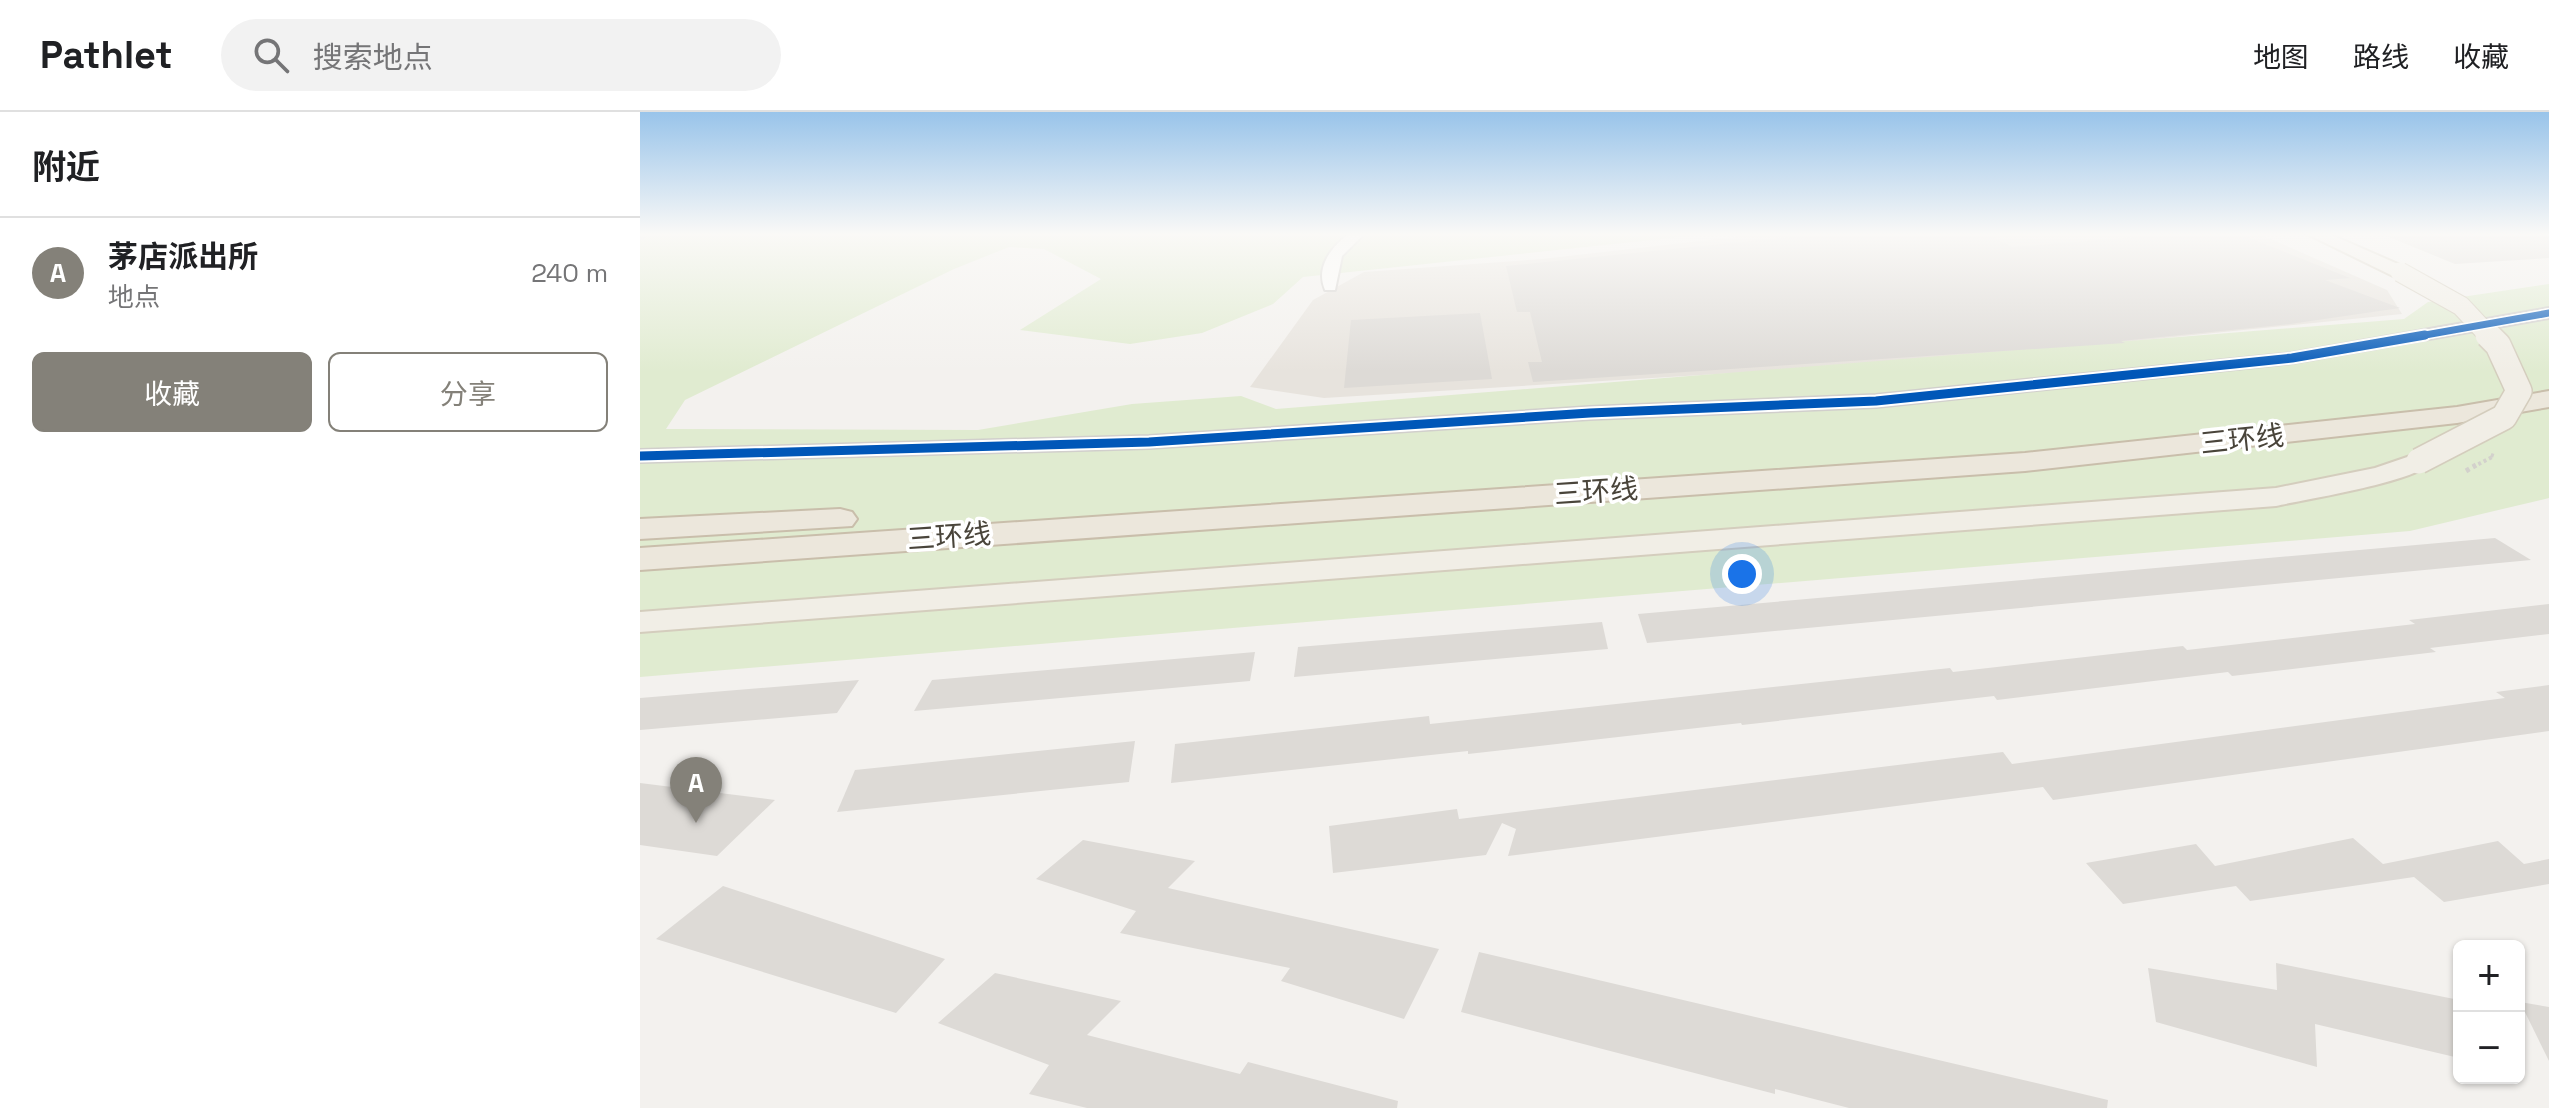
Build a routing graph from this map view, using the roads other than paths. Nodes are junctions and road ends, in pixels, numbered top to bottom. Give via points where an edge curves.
1 (1329, 279) edge
2 (2413, 279) edge
3 (1330, 287) dead end
4 (2549, 313) edge
5 (2549, 373) edge
6 (2549, 381) edge
7 (2549, 402) edge
8 (2444, 409) junction
9 (640, 456) edge
10 (1363, 507) junction
11 (640, 531) edge
12 (640, 559) edge
13 (640, 569) edge
14 (640, 622) edge

1 - 3 street
2 - 14 main road, bridge via 2461,306 2498,345 2519,391 2504,417 2382,475 2276,497
4 - 9 street via 2292,358 1876,401 1590,413 1149,442
5 - 8 highway
6 - 8 highway, 三环线
7 - 8 highway, 三环线
8 - 10 highway, 三环线 via 2025,462
8 - 11 highway, 三环线 via 2005,444
10 - 12 highway, 三环线
10 - 13 highway via 1257,525

